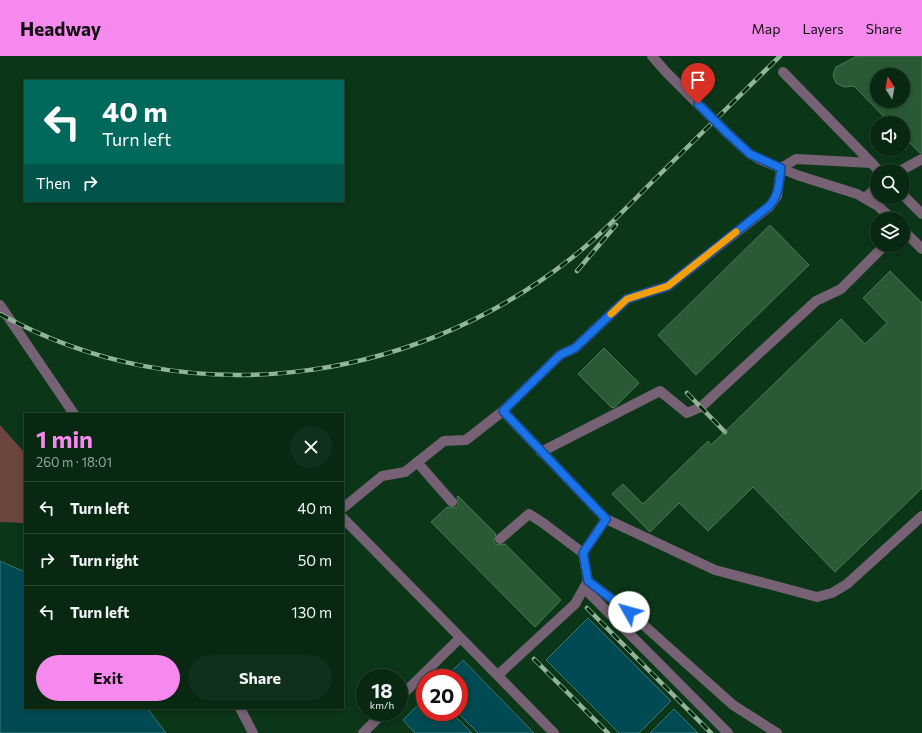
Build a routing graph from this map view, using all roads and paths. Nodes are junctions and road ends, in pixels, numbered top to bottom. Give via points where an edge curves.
1 (652, 56) edge
2 (783, 72) dead end
3 (922, 159) edge
4 (872, 163) joint
5 (910, 166) edge
6 (781, 168) junction
7 (870, 193) edge
8 (865, 198) junction
9 (910, 202) edge
10 (884, 212) edge
11 (922, 214) edge
12 (910, 237) edge
13 (922, 249) edge
14 (878, 252) edge
15 (0, 306) edge
16 (503, 411) junction
17 (73, 413) edge
18 (541, 452) junction
19 (417, 462) junction
20 (452, 502) dead end
21 (344, 507) edge
22 (922, 516) edge
23 (344, 519) edge
24 (606, 519) junction
25 (500, 539) dead end
26 (583, 553) junction
27 (586, 584) junction
28 (460, 638) junction
29 (498, 675) junction
30 (408, 689) edge
31 (241, 709) edge
32 (375, 721) edge
33 (253, 733) edge
34 (363, 733) edge
35 (554, 733) edge
36 (728, 733) edge
37 (778, 733) edge

1 - 6 lane via 740,146 759,159
2 - 4 lane
3 - 5 lane
4 - 6 lane via 796,158
6 - 8 lane
6 - 16 lane via 777,196 769,206 668,286 627,299 575,348 560,355
7 - 8 lane
8 - 10 lane
9 - 11 lane
12 - 13 lane
14 - 18 lane via 840,289 816,301 701,407 687,413 660,391
15 - 17 lane
16 - 18 lane
16 - 19 lane via 466,440 444,441
18 - 24 lane
19 - 20 lane
19 - 21 lane via 405,472 382,476
22 - 24 lane via 846,584 832,593 817,597 715,570
23 - 28 lane
24 - 26 lane
25 - 26 lane via 529,514
26 - 27 lane
27 - 29 lane via 574,604
27 - 36 lane
27 - 37 lane via 629,612 733,705
28 - 29 lane
28 - 30 lane
29 - 35 lane
31 - 33 lane
32 - 34 lane

